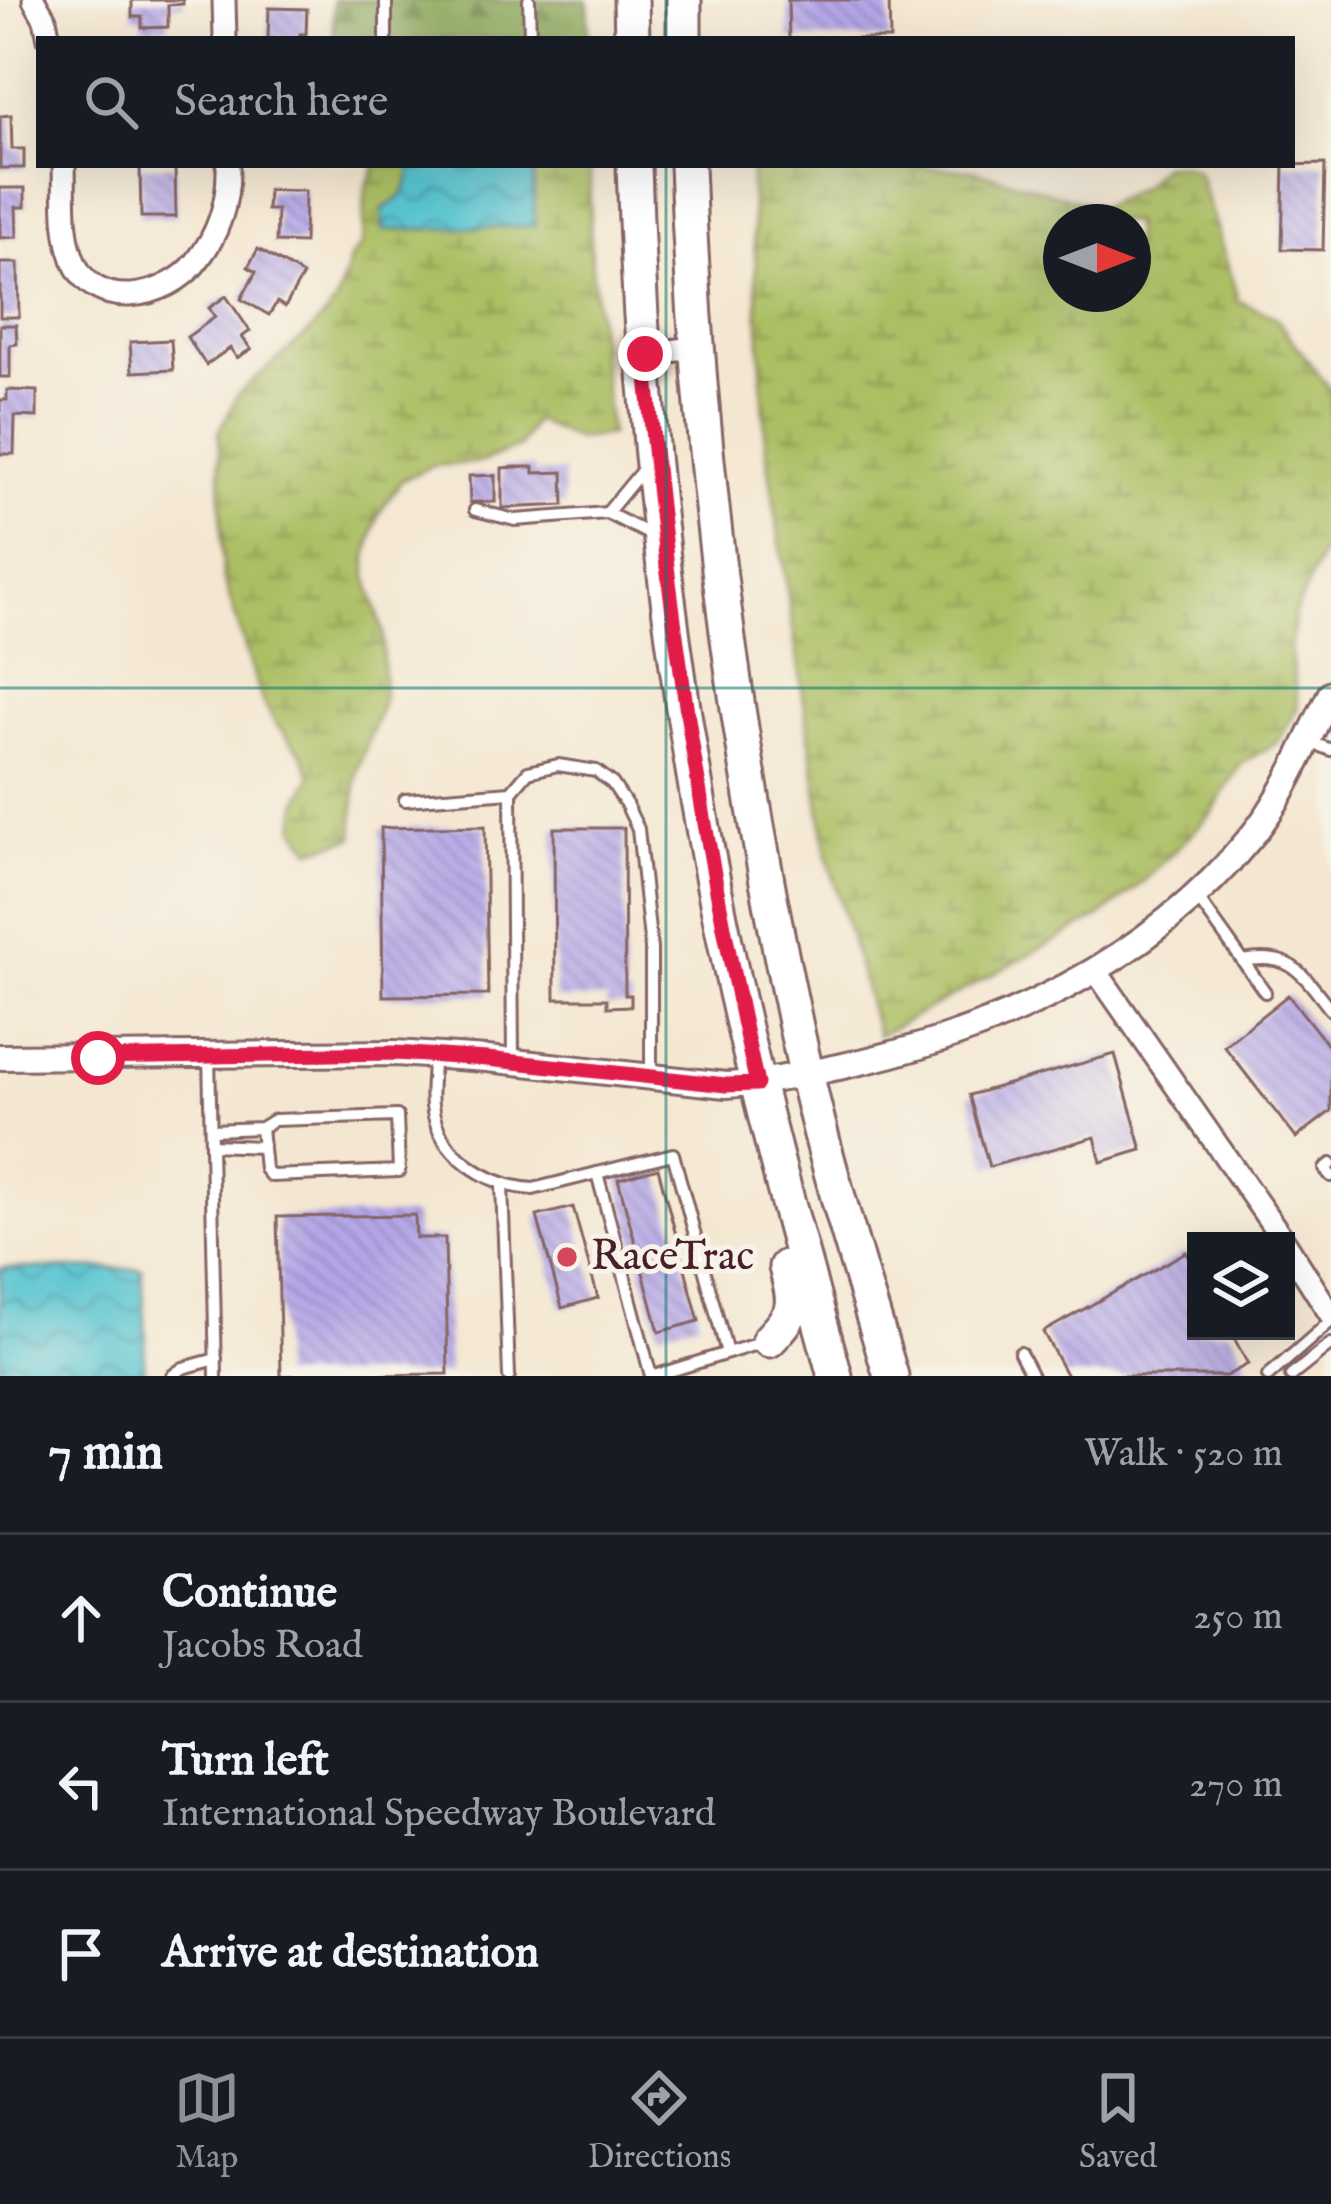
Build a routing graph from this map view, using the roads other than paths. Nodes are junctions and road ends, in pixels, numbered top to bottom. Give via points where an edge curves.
1 (34, 0) edge
2 (224, 0) edge
3 (386, 0) edge
4 (529, 0) edge
5 (631, 0) edge
6 (684, 0) edge
7 (48, 36) edge
8 (225, 36) edge
9 (386, 36) edge
10 (530, 36) edge
11 (632, 36) edge
12 (685, 36) edge
13 (64, 168) edge
14 (228, 168) edge
15 (634, 168) edge
16 (687, 168) edge
17 (695, 347) junction
18 (645, 354) junction
19 (654, 456) junction
20 (475, 510) dead end
21 (607, 513) junction
22 (663, 541) junction
23 (1331, 693) edge
24 (1319, 745) edge
25 (511, 791) junction
26 (405, 800) dead end
27 (1195, 894) junction
28 (1243, 961) junction
29 (1096, 971) junction
30 (1265, 992) dead end
31 (1331, 1010) edge
32 (209, 1055) junction
33 (433, 1055) junction
34 (0, 1057) edge
35 (514, 1062) junction
36 (806, 1073) junction
37 (651, 1078) junction
38 (757, 1084) junction
39 (261, 1128) junction
40 (211, 1130) junction
41 (772, 1142) junction
42 (211, 1145) junction
43 (263, 1147) junction
44 (1331, 1164) edge
45 (597, 1173) junction
46 (1331, 1176) edge
47 (502, 1185) junction
48 (1277, 1232) edge
49 (1295, 1259) edge
50 (1331, 1318) edge
51 (769, 1340) junction
52 (1331, 1344) edge
53 (727, 1353) junction
54 (1020, 1354) dead end
55 (216, 1359) junction
56 (835, 1373) edge
57 (172, 1376) edge
58 (216, 1376) edge
59 (509, 1376) edge
60 (653, 1376) edge
61 (891, 1376) edge
62 (1032, 1376) edge
63 (1268, 1376) edge
64 (1291, 1376) edge

1 - 7 street
2 - 8 street
3 - 9 lane
4 - 10 lane
5 - 11 main road
6 - 12 main road
13 - 14 street via 74,261 109,293 149,294 194,266 218,229
15 - 18 main road
16 - 17 main road
17 - 18 street
17 - 36 main road via 737,706
18 - 19 main road
19 - 21 lane
19 - 22 main road
20 - 21 lane via 515,520
21 - 22 lane
22 - 38 main road via 699,797
23 - 24 street
24 - 27 street via 1255,833
25 - 26 lane
25 - 35 lane
25 - 37 lane via 527,772 558,765 596,771 626,804 638,829 651,949
27 - 28 lane
27 - 29 street
28 - 30 lane
28 - 31 lane via 1286,961
29 - 36 street via 1017,1013 914,1050
29 - 48 street
32 - 33 street
32 - 34 street
32 - 40 lane
33 - 35 street
33 - 47 lane via 432,1107 441,1136
35 - 37 street
36 - 38 street
36 - 61 main road
37 - 38 street
38 - 41 main road
39 - 40 lane
39 - 43 lane
39 - 43 lane via 274,1120 397,1116 399,1171 271,1176
40 - 42 lane
41 - 51 main road via 767,1195 795,1300
41 - 56 main road
42 - 43 lane
42 - 55 lane
44 - 46 lane
45 - 47 lane via 533,1189
45 - 53 lane via 673,1154
45 - 60 lane
47 - 59 lane
49 - 50 street
50 - 63 lane
51 - 53 lane
51 - 56 main road via 811,1348
52 - 64 lane
53 - 60 lane
54 - 62 lane
55 - 57 lane
55 - 58 lane

